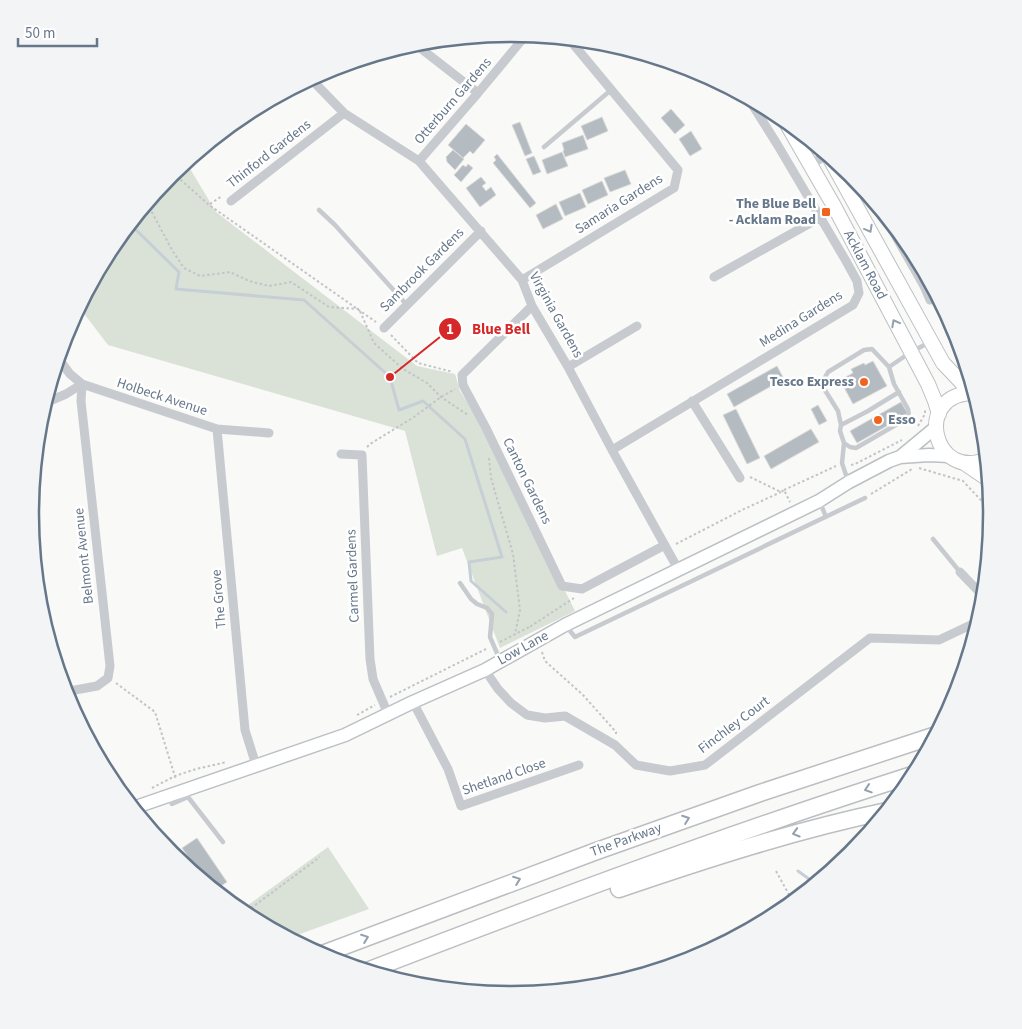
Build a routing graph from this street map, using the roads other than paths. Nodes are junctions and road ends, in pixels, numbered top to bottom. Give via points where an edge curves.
1 (520, 42) edge
2 (575, 46) edge
3 (423, 50) edge
4 (316, 84) edge
5 (612, 90) junction
6 (478, 93) junction
7 (757, 112) edge
8 (344, 113) junction
9 (796, 138) edge
10 (544, 147) dead end
11 (821, 159) edge
12 (419, 161) junction
13 (811, 164) junction
14 (839, 176) edge
15 (231, 201) road end
16 (319, 210) dead end
17 (821, 217) junction
18 (480, 231) junction
19 (714, 277) dead end
20 (522, 280) junction
21 (929, 295) edge
22 (930, 300) dead end
23 (407, 305) junction
24 (532, 306) junction
25 (637, 326) dead end
26 (384, 328) road end
27 (931, 341) junction
28 (911, 352) junction
29 (63, 365) edge
30 (568, 368) junction
31 (889, 368) junction
32 (82, 384) junction
33 (965, 385) edge
34 (899, 392) junction
35 (967, 393) edge
36 (53, 399) edge
37 (692, 401) junction
38 (937, 421) junction
39 (841, 425) junction
40 (217, 429) junction
41 (269, 433) dead end
42 (844, 444) junction
43 (612, 450) junction
44 (340, 454) dead end
45 (949, 456) junction
46 (900, 457) junction
47 (980, 461) edge
48 (964, 463) junction
49 (981, 475) edge
50 (740, 478) road end
51 (848, 482) junction
52 (865, 498) road end
53 (819, 501) junction
54 (826, 517) junction
55 (933, 539) dead end
56 (666, 547) junction
57 (678, 569) junction
58 (960, 572) joint
59 (460, 583) dead end
60 (977, 590) edge
61 (565, 625) junction
62 (970, 625) edge
63 (500, 661) junction
64 (485, 670) junction
65 (73, 690) edge
66 (413, 702) junction
67 (388, 714) junction
68 (931, 730) edge
69 (927, 738) edge
70 (254, 761) junction
71 (580, 765) dead end
72 (840, 766) junction
73 (903, 778) edge
74 (174, 793) junction
75 (139, 806) edge
76 (877, 813) edge
77 (222, 842) dead end
78 (446, 940) junction
79 (330, 951) edge
80 (377, 967) edge

1 - 6 street, Otterburn Gardens
2 - 5 street, Samaria Gardens
3 - 6 street
4 - 8 street, Virginia Gardens
5 - 10 lane
5 - 20 street, Samaria Gardens via 678,170 674,188
6 - 12 street, Otterburn Gardens
7 - 17 street, Medina Gardens
8 - 12 street, Virginia Gardens
8 - 15 street, Thinford Gardens
9 - 13 main road, Acklam Road
11 - 13 street
12 - 18 street, Virginia Gardens
28 -> 13 main road, Acklam Road
14 -> 27 main road, Acklam Road
16 - 23 lane
17 - 19 street
17 - 37 street, Medina Gardens via 857,281 859,294 852,305
18 - 20 street, Virginia Gardens
18 - 23 street, Sambrook Gardens
20 - 24 street, Virginia Gardens
21 - 22 street
23 - 26 street, Sambrook Gardens
24 - 30 street, Virginia Gardens
24 - 56 street, Canton Gardens via 462,375 463,385 562,586 582,589
25 - 30 street
27 - 28 lane
27 - 33 main road, Acklam Road via 943,363
28 - 31 lane
28 - 38 main road, Acklam Road via 935,401
29 - 32 street, Holbeck Avenue
30 - 43 street, Virginia Gardens
31 - 34 lane
31 - 39 lane via 872,349 864,350 828,372 823,387 838,411
32 - 36 street
32 - 40 street, Holbeck Avenue
32 - 65 street, Belmont Avenue via 81,401 110,666 108,678 97,686
34 - 39 lane
34 - 42 lane via 908,409 906,419 856,448
35 - 38 main road via 945,404
37 - 43 street, Medina Gardens
37 - 50 street
38 - 45 main road, Acklam Road via 936,436
38 - 46 main road, Low Lane
39 - 42 lane
40 - 41 street, Holbeck Avenue
40 - 70 street, The Grove via 245,730
42 - 51 lane via 842,463
43 - 56 street, Virginia Gardens
44 - 67 street, Carmel Gardens via 362,455 370,659 373,679
45 - 46 main road, Low Lane
45 - 48 main road
46 - 51 main road, Low Lane
47 - 48 main road
48 - 49 main road
51 - 53 main road, Low Lane
52 - 54 lane
53 - 54 lane
53 - 57 main road, Low Lane
54 - 61 lane via 575,637
55 - 58 lane
56 - 57 street, Virginia Gardens
57 - 61 main road, Low Lane
58 - 60 street
59 - 63 lane via 471,599 492,614 490,637
61 - 63 main road, Low Lane
62 - 64 street, Finchley Court via 938,640 870,638 706,765 670,771 636,765 615,745 565,716 545,718 527,715 511,703
63 - 64 main road, Low Lane
64 - 66 main road, Low Lane
66 - 67 main road, Low Lane
66 - 71 street, Shetland Close via 448,769 461,806
67 - 70 main road, Low Lane via 346,735
68 - 72 highway
69 - 72 highway, The Parkway
70 - 74 main road, Low Lane
79 -> 72 highway, The Parkway via 594,852
73 -> 78 highway via 706,845
74 - 75 main road, Low Lane
74 - 77 lane via 172,804 188,797
76 -> 78 highway via 746,848 554,910
78 - 80 highway

